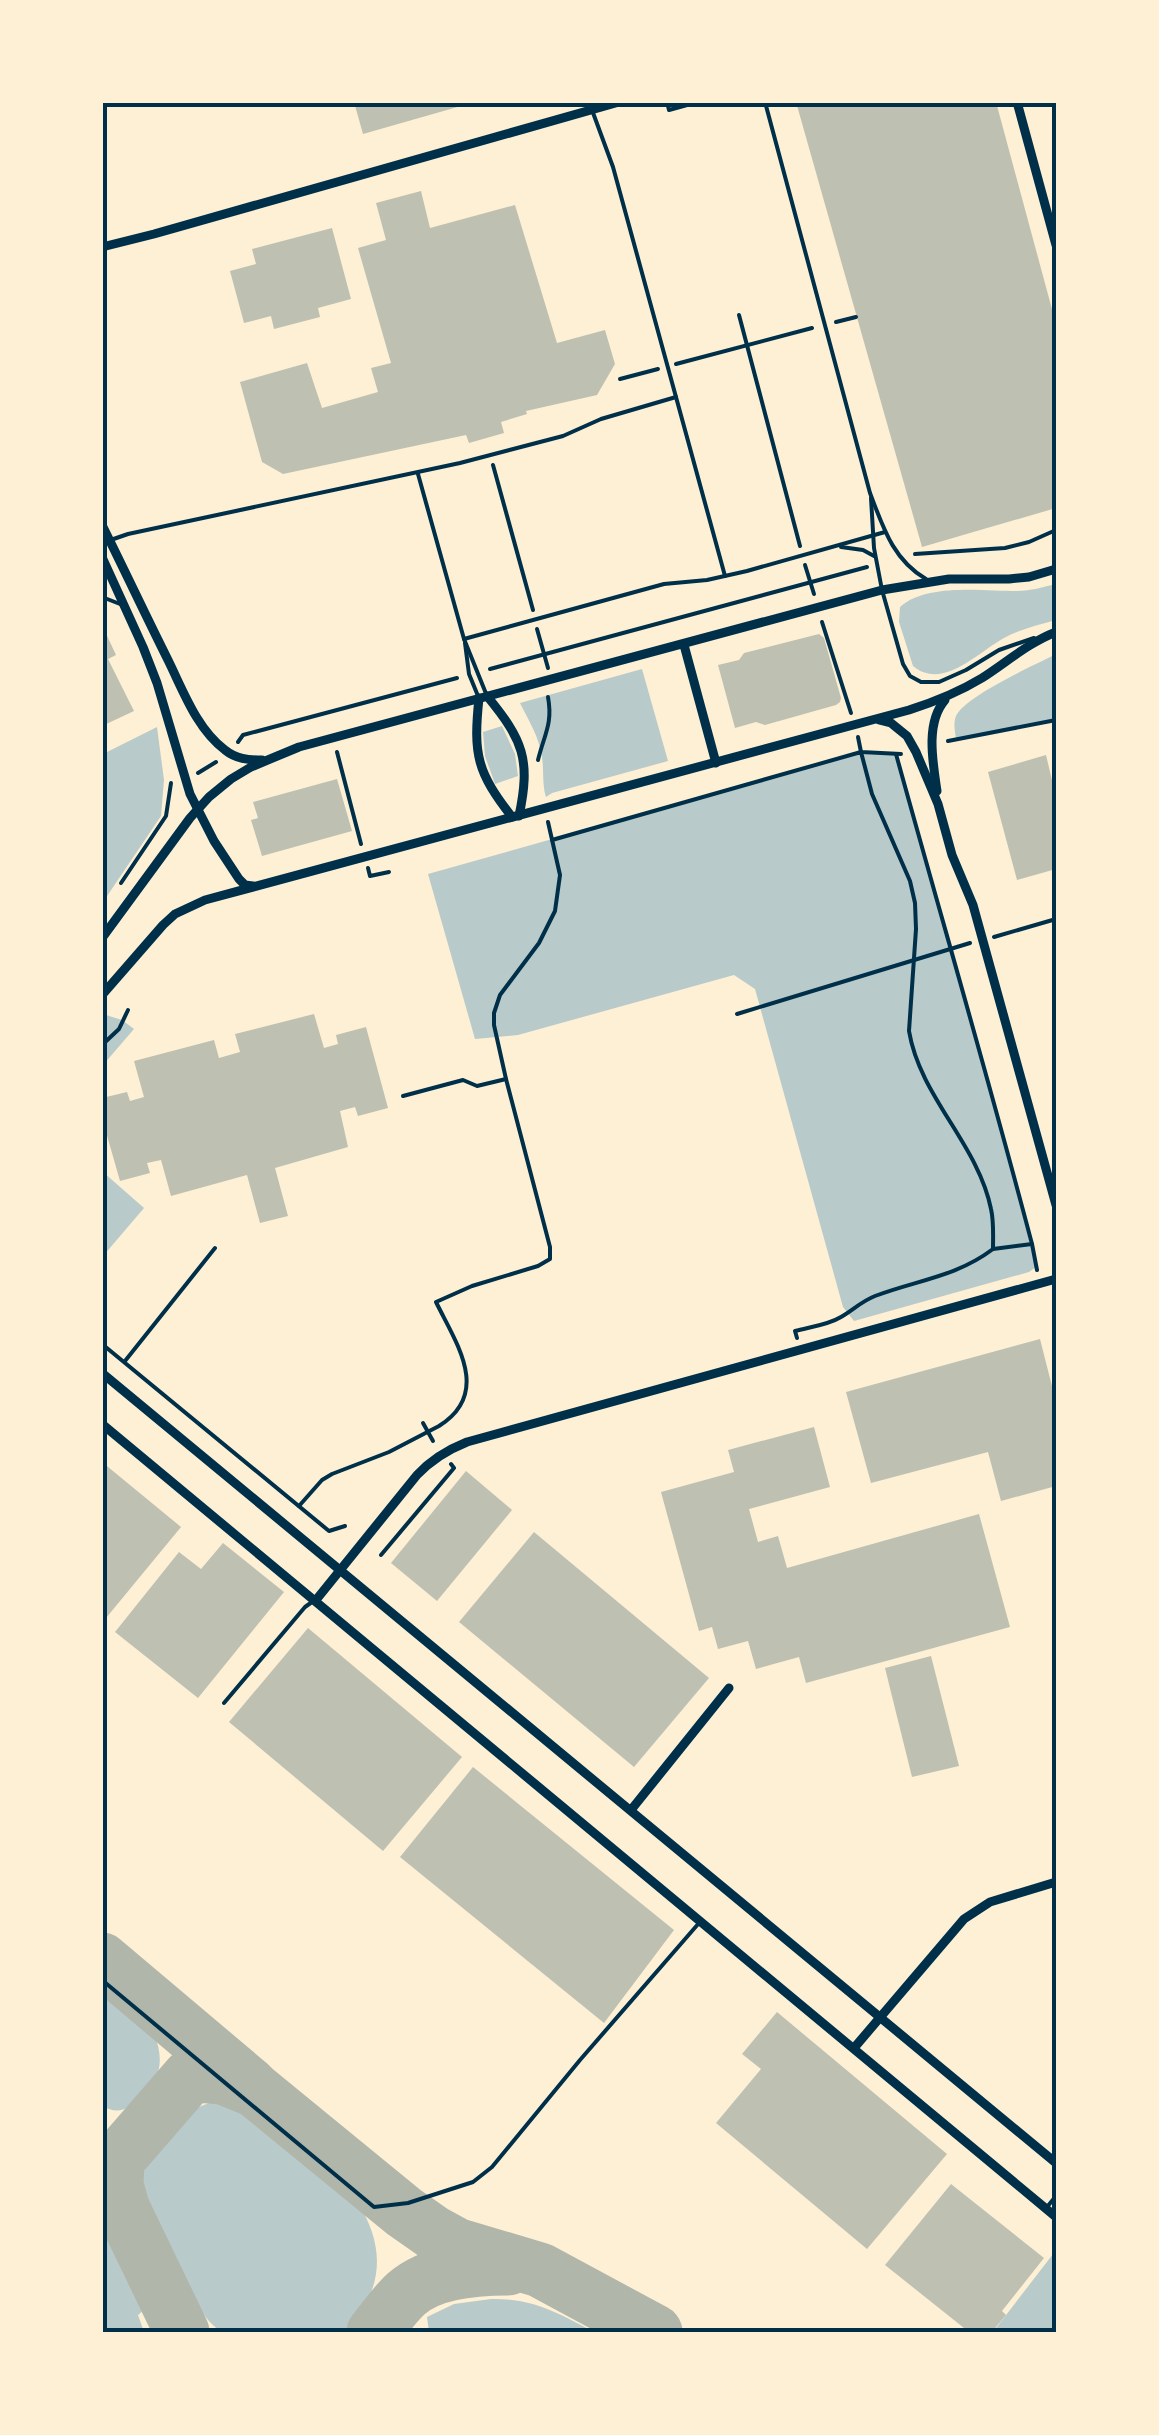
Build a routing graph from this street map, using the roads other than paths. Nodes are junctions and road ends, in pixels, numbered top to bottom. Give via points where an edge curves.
1 (619, 102) edge
2 (765, 102) edge
3 (1017, 102) edge
4 (592, 110) junction
5 (102, 244) edge
6 (1056, 244) edge
7 (676, 397) junction
8 (418, 474) junction
9 (870, 493) junction
10 (102, 524) edge
11 (885, 532) junction
12 (873, 535) junction
13 (106, 542) edge
14 (831, 547) junction
15 (102, 557) edge
16 (877, 563) junction
17 (1056, 569) edge
18 (725, 576) junction
19 (929, 581) junction
20 (882, 590) junction
21 (102, 597) edge
22 (125, 606) junction
23 (1053, 634) edge
24 (464, 638) junction
25 (684, 645) junction
26 (952, 694) junction
27 (483, 697) junction
28 (876, 720) junction
29 (264, 760) junction
30 (716, 764) junction
31 (938, 804) junction
32 (197, 809) junction
33 (516, 816) junction
34 (256, 886) junction
35 (102, 938) edge
36 (103, 992) edge
37 (1056, 1205) edge
38 (1056, 1279) edge
39 (102, 1372) edge
40 (102, 1424) edge
41 (340, 1568) junction
42 (316, 1600) junction
43 (729, 1688) dead end
44 (224, 1703) dead end
45 (632, 1810) junction
46 (1056, 1882) edge
47 (701, 1920) junction
48 (102, 1980) edge
49 (880, 2016) junction
50 (854, 2048) junction
51 (1056, 2163) edge
52 (1056, 2196) edge
53 (1046, 2208) junction
54 (1056, 2217) edge

1 - 4 street
2 - 9 lane
3 - 6 street
4 - 5 street
4 - 7 lane
7 - 8 lane via 563,436
7 - 18 lane
8 - 13 lane
8 - 24 lane
9 - 11 lane
9 - 12 lane
10 - 13 street
11 - 12 lane
11 - 19 lane via 900,558
12 - 14 lane
12 - 16 lane
13 - 29 street via 204,728 232,755
14 - 16 lane via 863,550
14 - 18 lane
15 - 22 street
16 - 20 lane
17 - 19 street via 1009,579
18 - 24 lane via 664,584
19 - 20 street
20 - 23 lane via 904,668 920,682 940,682 999,650
20 - 25 street
21 - 22 lane
22 - 32 street
23 - 26 street
24 - 27 lane
24 - 27 lane via 469,674
25 - 27 street
25 - 30 street
26 - 28 street
26 - 31 street via 934,726
27 - 29 street
27 - 33 street via 476,734 480,764 489,786
27 - 33 street via 508,722 522,754 525,779
28 - 30 street
28 - 31 street via 907,736
29 - 32 street
30 - 33 street
31 - 37 street via 973,905
32 - 34 street via 239,880
32 - 35 street
33 - 34 street
34 - 36 street via 175,914
38 - 41 street via 448,1450 417,1475
39 - 41 street
40 - 42 street
41 - 42 street
41 - 45 street
42 - 44 lane
42 - 47 street
43 - 45 street
45 - 49 street
46 - 49 street via 970,1913
47 - 48 lane via 492,2167 472,2182 374,2207
47 - 50 street
49 - 50 street
49 - 51 street
50 - 53 street
52 - 53 lane
53 - 54 street

